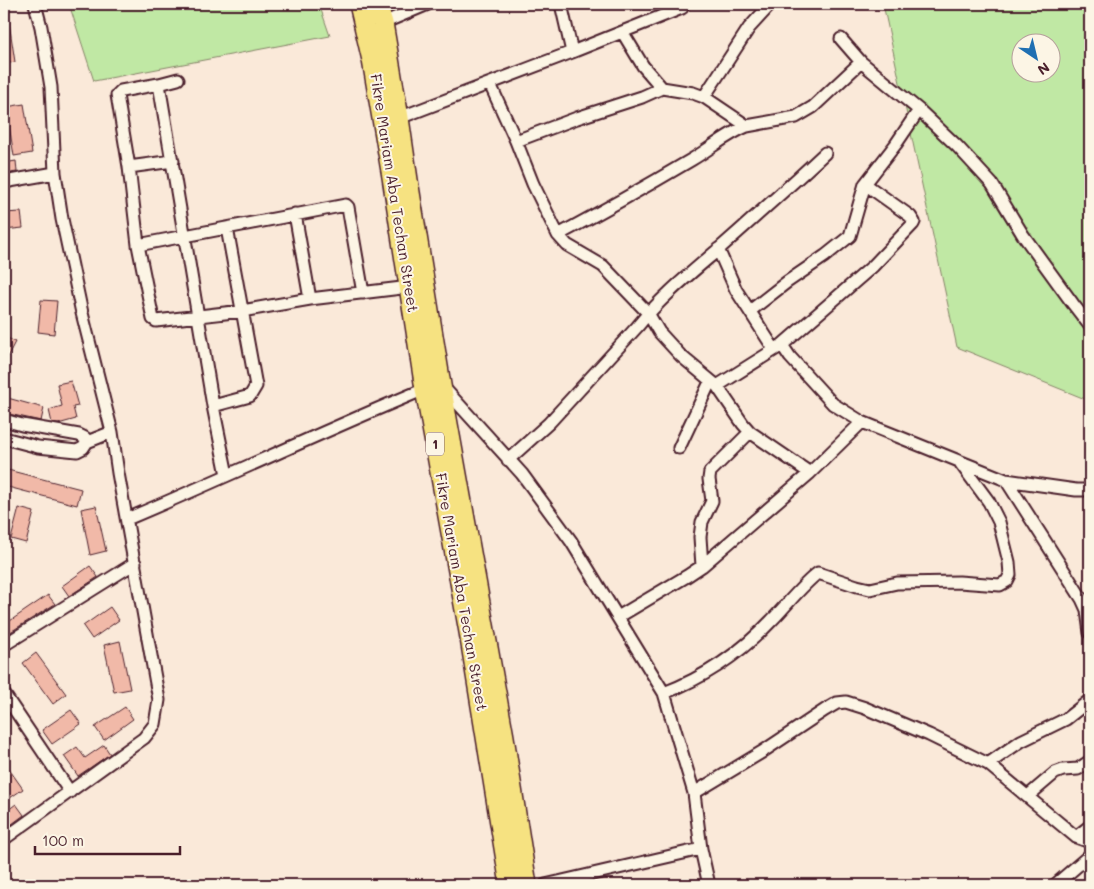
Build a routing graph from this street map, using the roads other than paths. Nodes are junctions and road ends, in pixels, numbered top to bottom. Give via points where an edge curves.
1 (35, 4) edge
2 (360, 4) edge
3 (378, 4) edge
4 (428, 4) edge
5 (561, 4) edge
6 (771, 4) edge
7 (682, 8) dead end
8 (383, 23) junction
9 (623, 32) junction
10 (841, 39) dead end
11 (572, 52) junction
12 (861, 62) junction
13 (178, 79) dead end
14 (159, 84) junction
15 (490, 84) junction
16 (662, 88) junction
17 (704, 97) junction
18 (919, 110) junction
19 (399, 118) junction
20 (747, 126) junction
21 (516, 141) junction
22 (826, 153) dead end
23 (173, 161) junction
24 (129, 167) junction
25 (55, 173) junction
26 (4, 182) edge
27 (865, 184) junction
28 (295, 214) junction
29 (227, 228) junction
30 (185, 235) junction
31 (558, 235) junction
32 (138, 244) junction
33 (718, 249) junction
34 (410, 287) junction
35 (363, 293) junction
36 (310, 299) junction
37 (242, 310) junction
38 (750, 311) junction
39 (648, 313) junction
40 (198, 315) junction
41 (1090, 326) edge
42 (778, 347) junction
43 (713, 384) junction
44 (433, 387) junction
45 (213, 406) junction
46 (4, 420) edge
47 (862, 422) junction
48 (112, 432) junction
49 (750, 432) junction
50 (4, 438) edge
51 (87, 442) junction
52 (679, 448) dead end
53 (508, 460) junction
54 (959, 462) junction
55 (810, 473) junction
56 (227, 475) junction
57 (1006, 480) junction
58 (1090, 490) edge
59 (127, 519) junction
60 (135, 563) junction
61 (702, 566) junction
62 (618, 617) junction
63 (1090, 633) edge
64 (4, 645) edge
65 (664, 693) junction
66 (4, 694) edge
67 (1090, 700) edge
68 (1090, 761) edge
69 (988, 764) junction
70 (70, 792) junction
71 (694, 793) junction
72 (1028, 796) junction
73 (1090, 826) edge
74 (1076, 837) junction
75 (4, 839) edge
76 (1090, 842) edge
77 (702, 850) junction
78 (1090, 855) edge
79 (510, 885) edge
80 (527, 885) edge
81 (546, 885) edge
82 (709, 885) edge
83 (1055, 885) edge

1 - 25 street via 51,87
2 - 34 main road, Fikre Mariam Aba Techan Street / 1
3 - 8 main road, Fikre Mariam Aba Techan Street / 1
4 - 8 street
5 - 11 street
6 - 17 street via 749,28
7 - 9 street
8 - 19 main road, Fikre Mariam Aba Techan Street / 1
9 - 11 street
9 - 16 street via 643,66
10 - 12 street
11 - 15 street
12 - 18 street
12 - 20 street via 813,107 796,116
13 - 14 street
14 - 23 street
14 - 24 street via 118,94
15 - 19 street
15 - 21 street
16 - 17 street
16 - 21 street
17 - 20 street
18 - 27 street
18 - 41 street via 992,184 1023,235
19 - 44 main road, Fikre Mariam Aba Techan Street / 1
20 - 31 street via 617,204
21 - 31 street
22 - 33 street
23 - 24 street
23 - 30 street
24 - 32 street
25 - 26 street
25 - 48 street via 82,314
27 - 38 street via 850,236
27 - 42 street via 914,222 873,266
28 - 29 street
28 - 35 street via 348,207
28 - 36 street
29 - 30 street
29 - 37 street
30 - 32 street
30 - 40 street
31 - 39 street via 567,245 603,266
32 - 40 street via 153,319
33 - 38 street via 728,275
33 - 39 street
34 - 35 street
34 - 44 main road, Fikre Mariam Aba Techan Street / 1
35 - 36 street
36 - 37 street
37 - 40 street
37 - 45 street via 256,386 250,396
38 - 42 street
39 - 43 street via 659,332 680,356
39 - 53 street via 549,423
40 - 45 street
42 - 43 street
42 - 47 street via 833,404
43 - 49 street
43 - 52 street
44 - 53 street
44 - 56 street
44 - 79 main road, Fikre Mariam Aba Techan Street / 1 via 462,594
44 - 80 main road, Fikre Mariam Aba Techan Street / 1 via 498,698
45 - 56 street
46 - 51 street via 79,435
47 - 54 street
47 - 55 street
48 - 51 street
48 - 59 street
49 - 55 street
49 - 61 street via 710,472 712,500 702,522 700,537
50 - 51 street via 38,447 77,451
53 - 62 street via 571,541
54 - 57 street
54 - 65 street via 989,502 999,522 1009,562 1007,581 1000,585 897,583 870,589 818,574 758,635 724,663
55 - 61 street
56 - 59 street
57 - 58 street
57 - 63 street via 1082,598
59 - 60 street
60 - 64 street
60 - 70 street via 159,700 155,724 144,738
61 - 62 street
62 - 65 street
65 - 71 street
66 - 70 street
67 - 69 street
68 - 72 street via 1078,769 1055,773
69 - 71 street via 921,732 846,702 825,710
69 - 72 street
70 - 75 street
71 - 77 street
72 - 74 street
73 - 74 street
74 - 76 street
77 - 81 street
77 - 82 street
78 - 83 street

